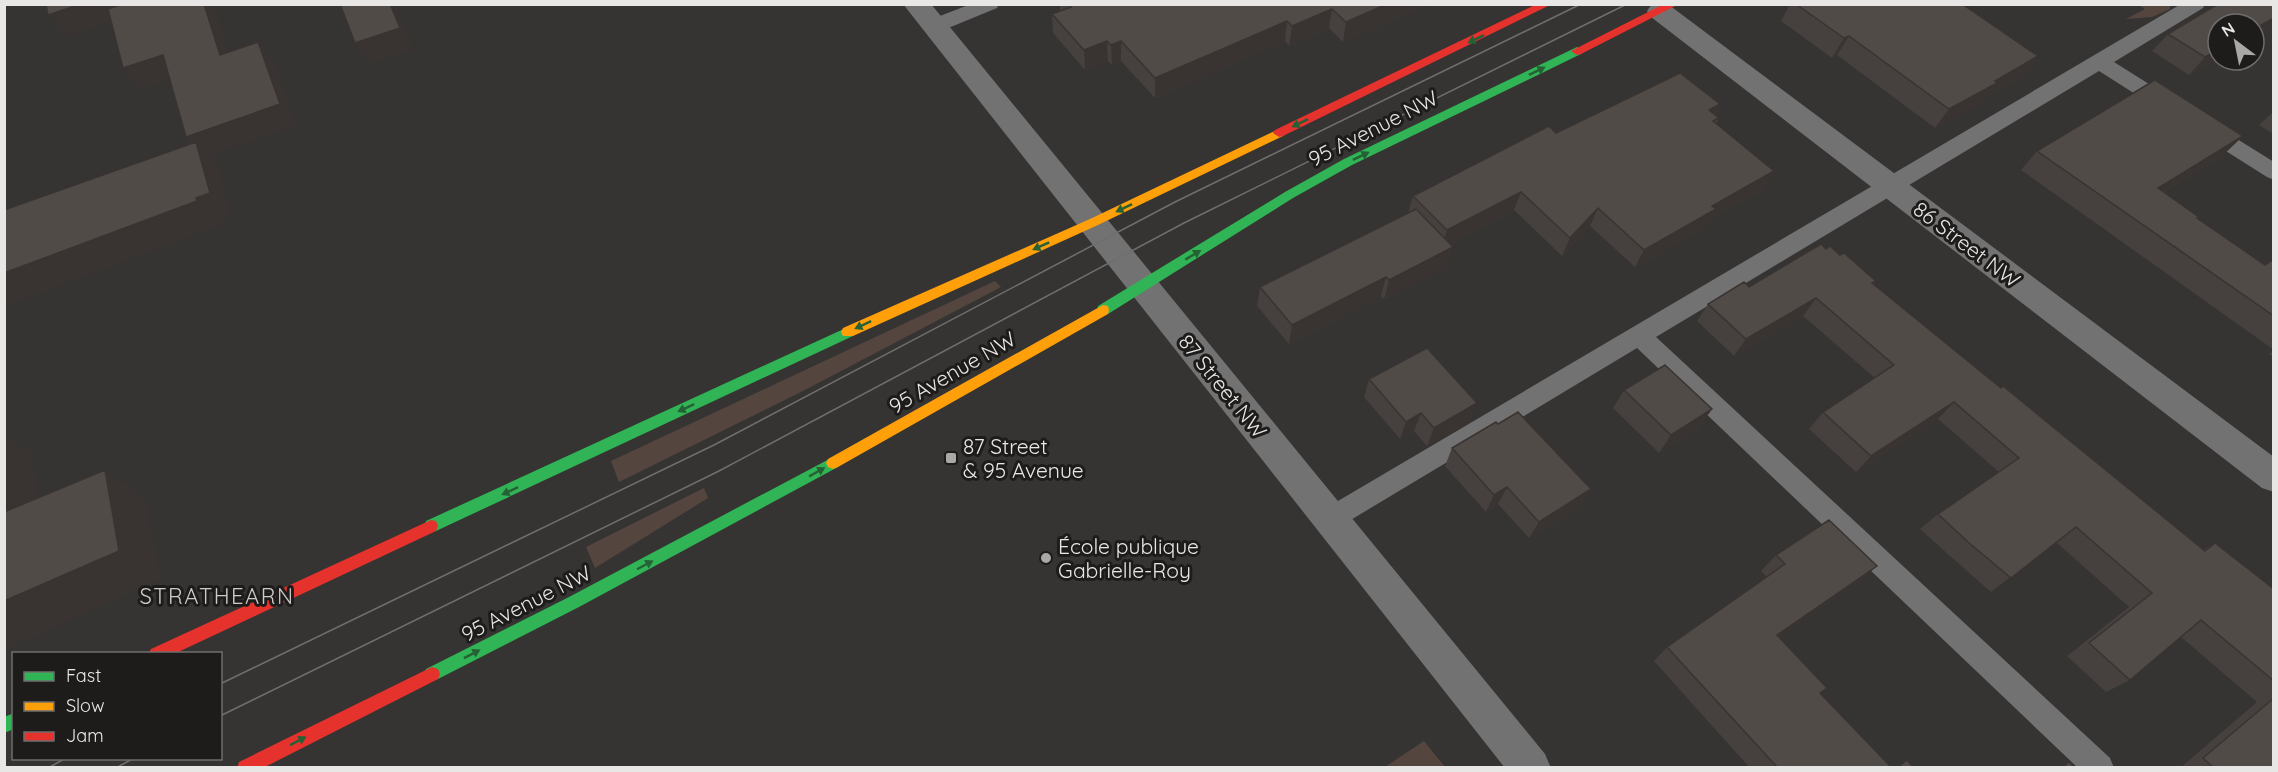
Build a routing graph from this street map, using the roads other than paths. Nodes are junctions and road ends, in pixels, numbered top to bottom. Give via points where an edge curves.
1 (916, 4) edge
2 (990, 4) edge
3 (1547, 4) edge
4 (2196, 4) edge
5 (1667, 8) edge
6 (934, 27) junction
7 (2100, 62) junction
8 (2274, 172) edge
9 (1891, 186) junction
10 (1094, 222) junction
11 (1144, 286) junction
12 (1639, 336) junction
13 (2274, 477) edge
14 (1330, 519) junction
15 (160, 652) edge
16 (245, 768) edge
17 (1531, 768) edge
18 (2100, 768) edge

1 - 6 street, 87 Street NW
2 - 6 lane
3 -> 10 street, 95 Avenue NW
4 - 7 lane
5 - 9 street, 86 Street NW
11 -> 5 street, 95 Avenue NW via 1348,162
6 - 10 street, 87 Street NW
7 - 8 lane
7 - 9 lane
9 - 12 lane
9 - 13 street, 86 Street NW
10 - 11 street, 87 Street NW
10 -> 15 street, 95 Avenue NW via 919,299
11 - 14 street, 87 Street NW
16 -> 11 street, 95 Avenue NW via 730,519
12 - 14 lane
12 - 18 lane
14 - 17 street, 87 Street NW

